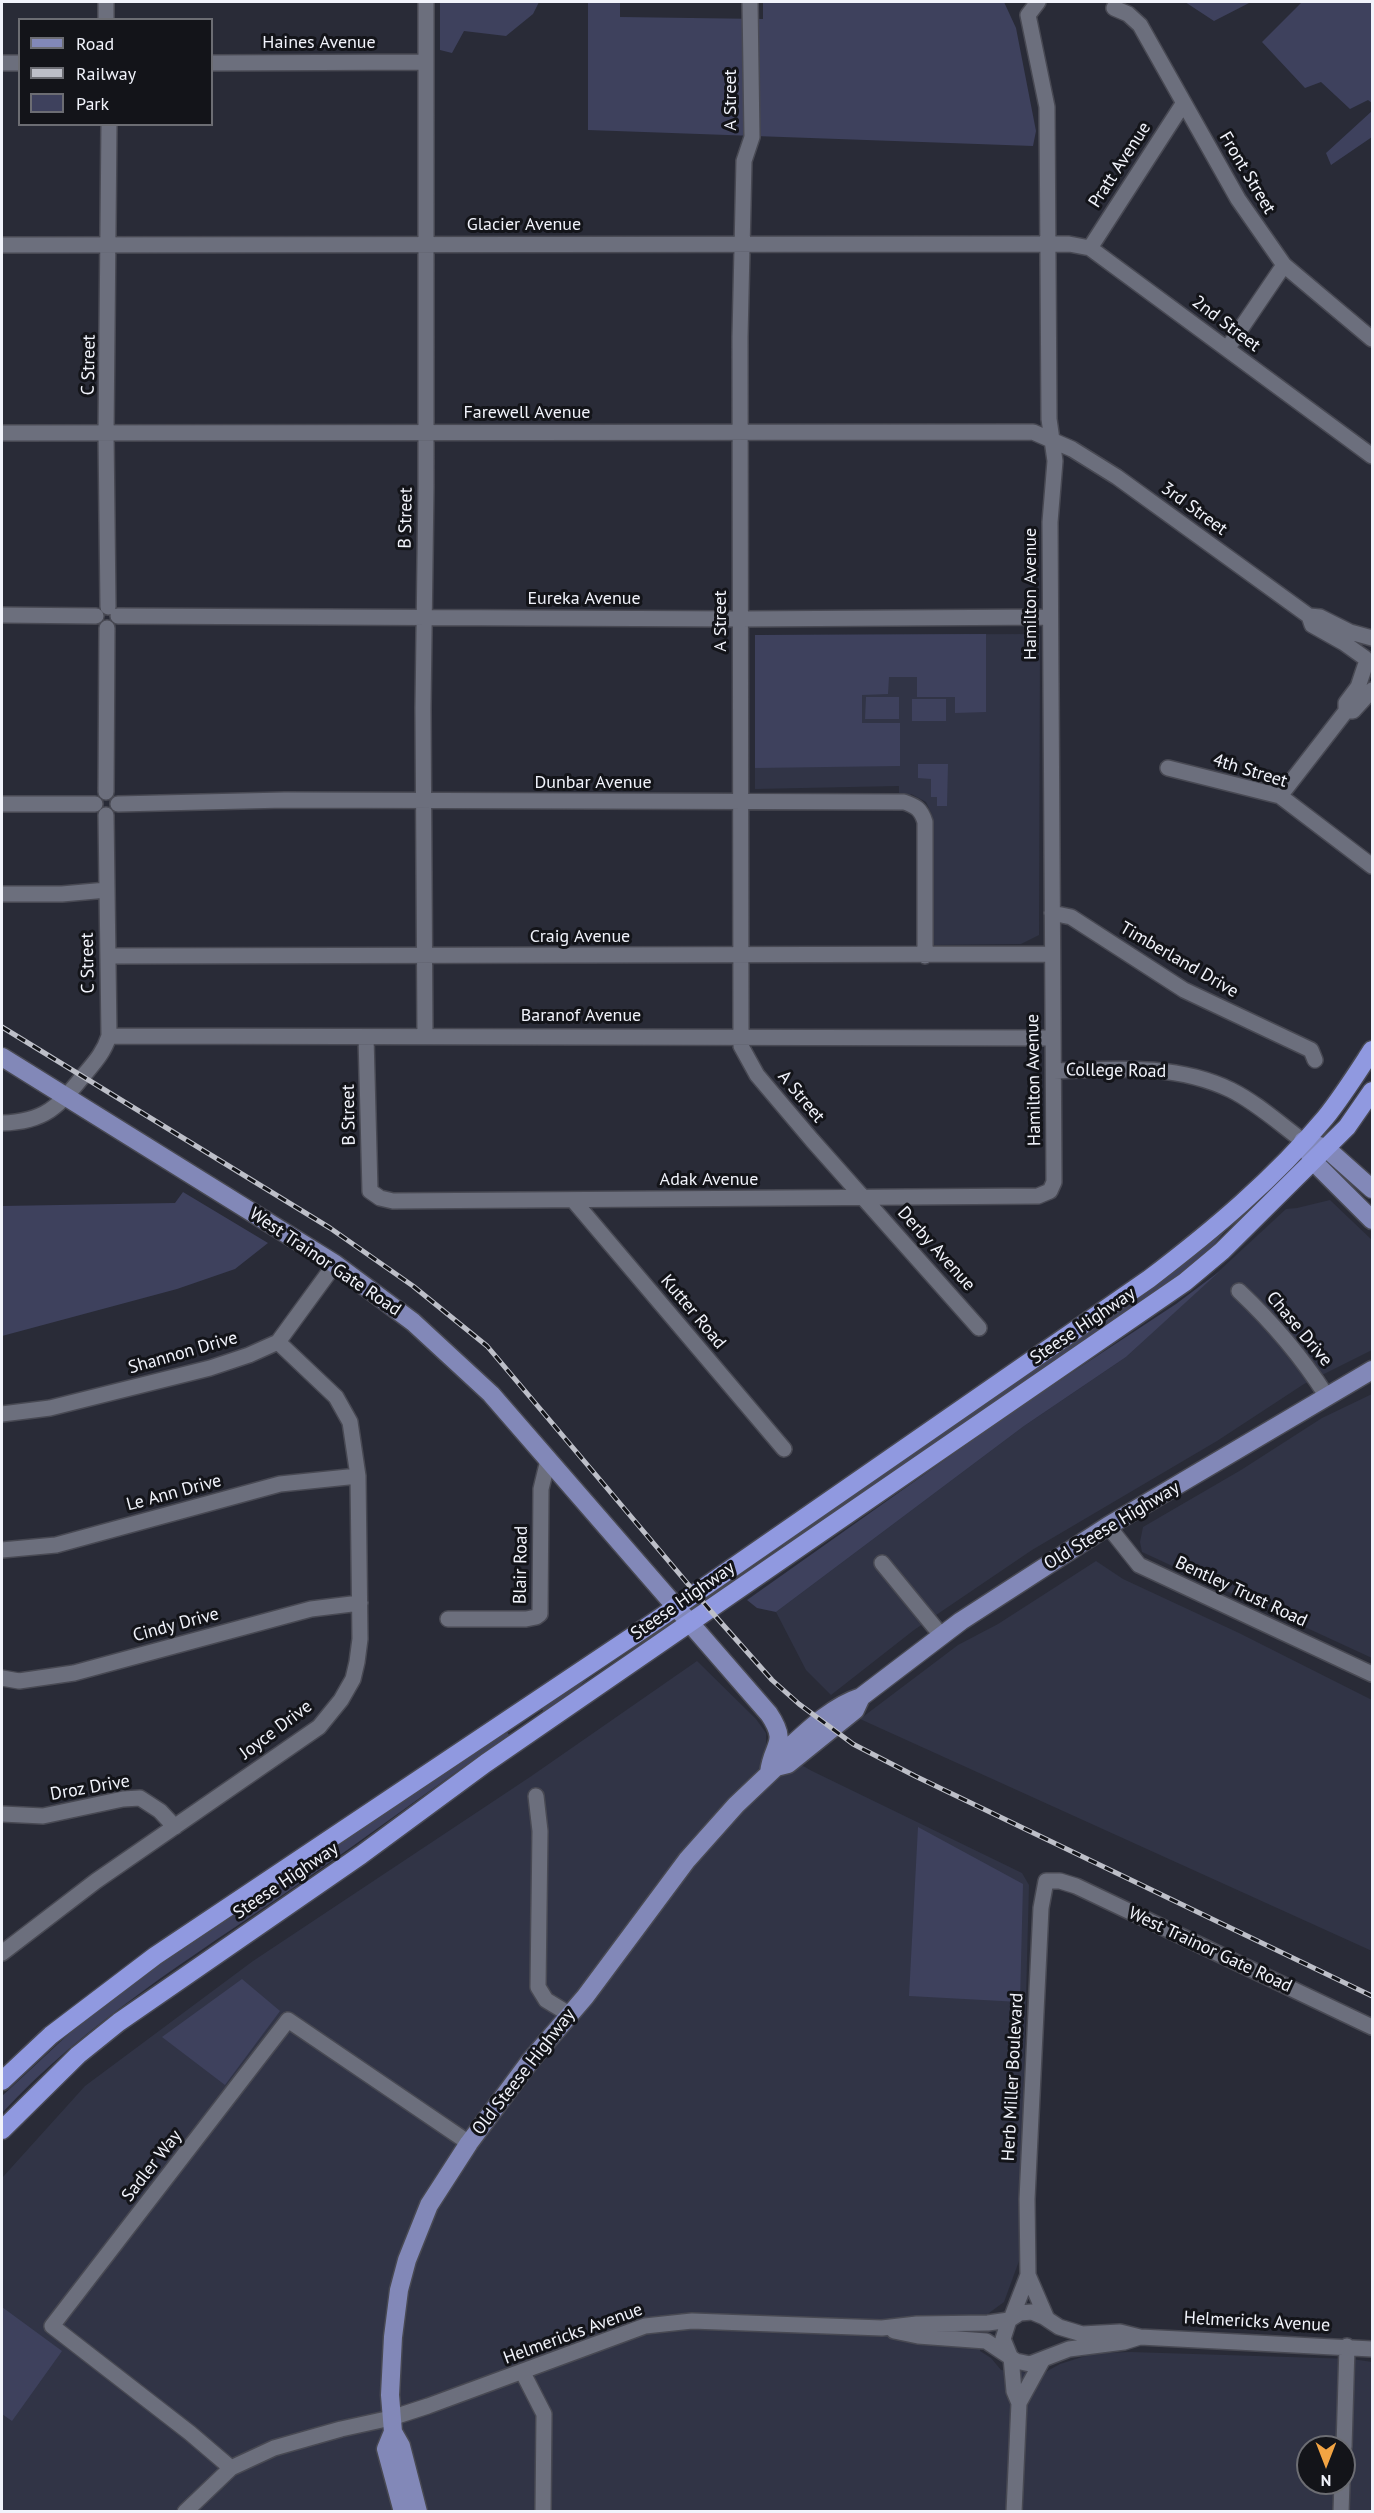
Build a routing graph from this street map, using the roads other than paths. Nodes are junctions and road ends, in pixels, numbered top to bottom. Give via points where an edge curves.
1 (106, 2) edge
2 (426, 2) edge
3 (750, 2) edge
4 (1038, 2) edge
5 (1114, 8) dead end
6 (106, 18) edge
7 (426, 62) junction
8 (2, 63) edge
9 (18, 63) edge
10 (213, 63) edge
11 (1184, 104) junction
12 (110, 126) edge
13 (108, 244) junction
14 (1047, 244) junction
15 (2, 245) edge
16 (425, 245) junction
17 (742, 246) junction
18 (1090, 248) junction
19 (1284, 265) junction
20 (1372, 339) edge
21 (1227, 348) junction
22 (426, 432) junction
23 (742, 432) junction
24 (2, 433) edge
25 (106, 433) junction
26 (1052, 440) junction
27 (1372, 456) edge
28 (107, 613) junction
29 (2, 615) edge
30 (1308, 616) junction
31 (1050, 617) junction
32 (423, 618) junction
33 (740, 619) junction
34 (1372, 638) edge
35 (1372, 644) edge
36 (1368, 667) edge
37 (1372, 690) edge
38 (1346, 711) junction
39 (1167, 768) dead end
40 (106, 792) junction
41 (1280, 796) junction
42 (425, 800) junction
43 (742, 802) junction
44 (2, 804) edge
45 (118, 804) junction
46 (100, 809) junction
47 (1372, 866) edge
48 (107, 890) junction
49 (2, 894) edge
50 (1052, 913) junction
51 (1052, 954) junction
52 (108, 956) junction
53 (425, 956) junction
54 (740, 956) junction
55 (925, 956) junction
56 (109, 1036) junction
57 (425, 1036) junction
58 (740, 1036) junction
59 (366, 1037) junction
60 (1053, 1038) junction
61 (1372, 1050) edge
62 (2, 1057) edge
63 (1315, 1060) dead end
64 (1054, 1071) junction
65 (1372, 1091) edge
66 (67, 1098) junction
67 (2, 1123) edge
68 (1303, 1141) junction
69 (1326, 1148) junction
70 (1313, 1161) junction
71 (1372, 1189) edge
72 (370, 1191) joint
73 (1050, 1191) joint
74 (863, 1197) junction
75 (573, 1200) junction
76 (1372, 1220) edge
77 (334, 1264) junction
78 (1239, 1291) dead end
79 (979, 1328) dead end
80 (278, 1342) junction
81 (1372, 1370) edge
82 (1326, 1395) junction
83 (2, 1414) edge
84 (784, 1449) dead end
85 (548, 1460) junction
86 (358, 1476) junction
87 (1108, 1526) junction
88 (2, 1550) edge
89 (882, 1563) dead end
90 (360, 1604) junction
91 (677, 1606) junction
92 (448, 1619) dead end
93 (690, 1621) junction
94 (941, 1635) junction
95 (1372, 1674) edge
96 (2, 1678) edge
97 (746, 1685) junction
98 (861, 1696) junction
99 (802, 1736) junction
100 (778, 1768) junction
101 (536, 1796) dead end
102 (2, 1814) edge
103 (175, 1827) junction
104 (1046, 1881) joint
105 (2, 1953) edge
106 (569, 2014) junction
107 (1372, 2027) edge
108 (2, 2081) edge
109 (2, 2130) edge
110 (469, 2143) junction
111 (1028, 2275) junction
112 (1010, 2320) junction
113 (1048, 2320) junction
114 (882, 2328) junction
115 (1140, 2337) junction
116 (1347, 2346) junction
117 (1372, 2349) edge
118 (1011, 2357) junction
119 (1042, 2360) junction
120 (523, 2373) junction
121 (1018, 2403) junction
122 (392, 2425) junction
123 (1344, 2435) edge
124 (231, 2468) junction
125 (1342, 2495) edge
126 (185, 2511) edge
127 (404, 2511) edge
128 (418, 2511) edge
129 (543, 2511) edge
130 (1014, 2511) edge
131 (1341, 2511) edge

1 - 6 street
2 - 7 street, B Street
3 - 17 street, A Street via 752,137 744,161
4 - 14 street, Hamilton Avenue via 1028,15 1047,107
5 - 11 street, Front Street via 1140,25
7 - 10 street, Haines Avenue
7 - 16 street, B Street
8 - 9 street
11 - 18 street, Pratt Avenue
11 - 19 street, Front Street via 1238,199
12 - 13 street, C Street
13 - 15 street, Glacier Avenue
13 - 16 street, Glacier Avenue
13 - 25 street, C Street
14 - 17 street, Glacier Avenue
14 - 18 street
14 - 26 street, Hamilton Avenue
16 - 17 street, Glacier Avenue
16 - 22 street, B Street
17 - 23 street, A Street
18 - 21 street, 2nd Street
19 - 20 street, Front Street
19 - 21 street
21 - 27 street, 2nd Street
22 - 23 street, Farewell Avenue
22 - 25 street, Farewell Avenue
22 - 32 street, B Street
23 - 26 street, Farewell Avenue via 1033,432
23 - 33 street, A Street
24 - 25 street, Farewell Avenue
25 - 28 street, C Street
26 - 30 street, 3rd Street via 1117,477
26 - 31 street, Hamilton Avenue via 1055,461 1050,522
28 - 29 street, Eureka Avenue
28 - 32 street, Eureka Avenue
28 - 40 street via 100,626 107,628
30 - 34 street, 3rd Street
30 - 36 street, 3rd Street via 1312,625 1344,643
31 - 33 street, Eureka Avenue
31 - 50 street, Hamilton Avenue
32 - 33 street, Eureka Avenue
32 - 42 street, B Street
33 - 43 street, A Street
35 - 36 street
36 - 38 street
37 - 38 street via 1353,711
38 - 41 street
39 - 41 street, 4th Street
40 - 45 street via 114,795
40 - 46 street via 99,794
41 - 47 street, 4th Street
42 - 43 street, Dunbar Avenue
42 - 45 street, Dunbar Avenue
42 - 53 street, B Street
43 - 54 street, A Street
43 - 55 street, Dunbar Avenue via 904,802 917,807 925,822
44 - 46 street
45 - 46 street via 112,813
46 - 48 street, C Street
48 - 49 street
48 - 52 street, C Street
50 - 51 street, Hamilton Avenue
50 - 63 street, Timberland Drive via 1071,917 1184,990 1311,1050
51 - 55 street, Craig Avenue
51 - 60 street, Hamilton Avenue
52 - 53 street, Craig Avenue
52 - 56 street, C Street
53 - 54 street, Craig Avenue
53 - 57 street, B Street
54 - 55 street, Craig Avenue
54 - 58 street, A Street
56 - 59 street, Baranof Avenue
56 - 66 street, C Street via 105,1050
57 - 58 street, Baranof Avenue
57 - 59 street, Baranof Avenue
58 - 60 street, Baranof Avenue
58 - 74 street, A Street via 741,1046 757,1075
59 - 72 street, B Street
60 - 64 street, Hamilton Avenue
61 - 68 highway, Steese Highway via 1325,1118
62 - 66 main road, West Trainor Gate Road
64 - 68 street, College Road via 1156,1069 1187,1074 1233,1091
64 - 73 street, Hamilton Avenue via 1054,1182
65 - 69 highway, Steese Highway via 1347,1127
66 - 67 street via 38,1117
66 - 77 main road, West Trainor Gate Road
68 - 69 main road, College Road
68 - 70 main road, College Road
68 - 91 highway, Steese Highway via 1219,1224 1149,1279
69 - 70 highway, Steese Highway
69 - 71 main road, College Road
70 - 76 main road, College Road
70 - 93 highway, Steese Highway via 1185,1282
72 - 75 street, Adak Avenue via 393,1201
73 - 74 street, Adak Avenue via 1038,1196
74 - 75 street, Adak Avenue
74 - 79 street, Derby Avenue
75 - 84 street, Kutter Road
77 - 80 street
77 - 85 main road, West Trainor Gate Road via 449,1353
78 - 82 street, Chase Drive via 1272,1322
80 - 83 street, Shannon Drive via 210,1368 50,1408
80 - 86 street, Joyce Drive via 336,1397 350,1422
81 - 82 main road, Old Steese Highway
82 - 87 main road, Old Steese Highway
85 - 91 main road, West Trainor Gate Road
85 - 92 street, Blair Road via 541,1489 540,1614 526,1620
86 - 88 street, Le Ann Drive via 280,1484 57,1545
86 - 90 street, Joyce Drive
87 - 94 main road, Old Steese Highway
87 - 95 street, Bentley Trust Road via 1138,1565
89 - 94 street
90 - 96 street, Cindy Drive via 311,1609 74,1673 20,1681
90 - 103 street, Joyce Drive via 357,1662 341,1700 318,1727
91 - 93 main road, West Trainor Gate Road
91 - 108 highway, Steese Highway via 154,1956 51,2035
93 - 97 main road, West Trainor Gate Road
93 - 109 highway, Steese Highway via 119,2022 78,2055
94 - 98 main road, Old Steese Highway
97 - 99 main road, West Trainor Gate Road via 760,1692
97 - 100 main road, West Trainor Gate Road via 778,1726 778,1746 770,1762
98 - 99 main road, Old Steese Highway via 846,1702
98 - 100 main road, Old Steese Highway via 855,1710
99 - 100 main road via 800,1745
100 - 106 main road, Old Steese Highway via 736,1805 687,1860
101 - 106 street via 540,1831 538,1987 546,2000
102 - 103 street, Droz Drive via 43,1816 140,1798
103 - 105 street, Joyce Drive
104 - 107 street, West Trainor Gate Road via 1076,1886
104 - 111 street, Herb Miller Boulevard via 1041,1908 1031,2103
106 - 110 main road, Old Steese Highway
110 - 122 main road, Old Steese Highway via 429,2205 407,2260 393,2337
110 - 124 street, Sadler Way via 288,2020 52,2326
111 - 112 street, Herb Miller Boulevard
111 - 113 street, Herb Miller Boulevard
112 - 113 street, Helmericks Avenue via 1026,2312
112 - 114 street, Helmericks Avenue
112 - 118 street, Herb Miller Boulevard via 1003,2339
113 - 115 street, Helmericks Avenue via 1059,2328 1082,2334 1120,2332
113 - 119 street, Herb Miller Boulevard via 1055,2339 1052,2350
114 - 118 street, Helmericks Avenue via 918,2336 986,2341
114 - 120 street, Helmericks Avenue via 669,2322 624,2332
115 - 116 street, Helmericks Avenue
115 - 119 street, Helmericks Avenue via 1069,2349
116 - 117 street, Helmericks Avenue
116 - 123 street
118 - 119 street, Helmericks Avenue via 1030,2364
118 - 121 street, Herb Miller Boulevard
119 - 121 street, Herb Miller Boulevard
120 - 122 street, Helmericks Avenue
120 - 129 street via 544,2414
121 - 130 street, Herb Miller Boulevard
122 - 124 street, Helmericks Avenue via 291,2442
122 - 127 main road, Old Steese Highway via 386,2449
122 - 128 main road, Old Steese Highway
124 - 126 street, Helmericks Avenue
125 - 131 street

